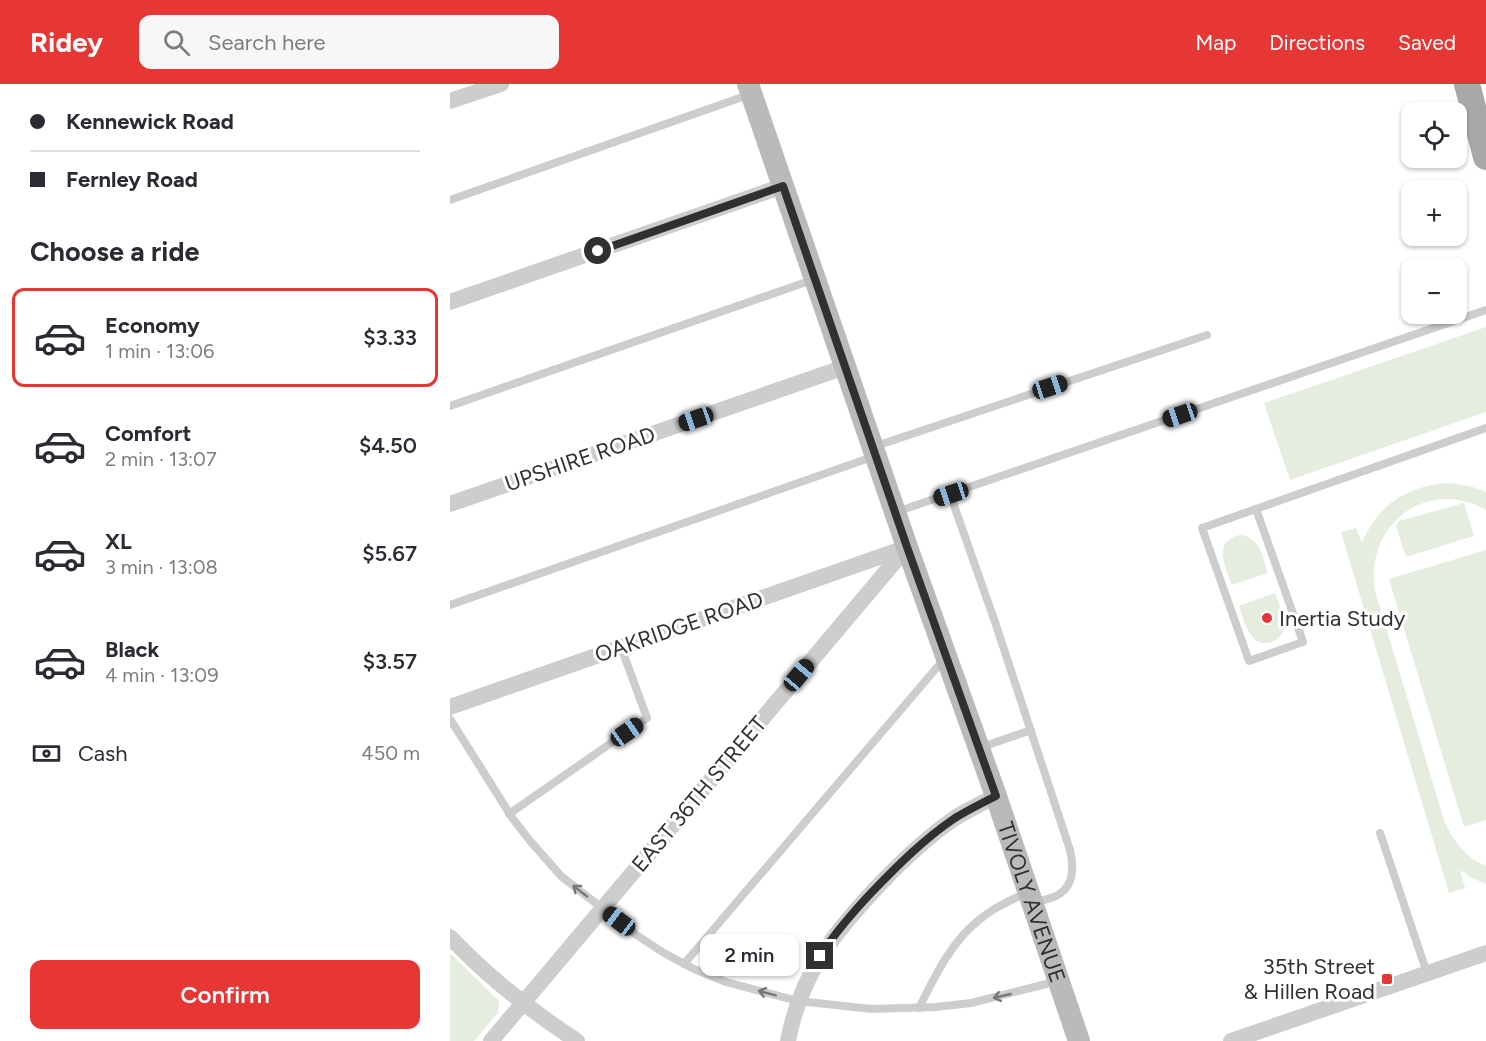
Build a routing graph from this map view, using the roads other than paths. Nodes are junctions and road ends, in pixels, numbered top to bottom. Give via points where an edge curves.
1 (501, 84) edge
2 (1467, 84) edge
3 (749, 89) edge
4 (450, 101) edge
5 (1486, 157) edge
6 (783, 186) junction
7 (450, 200) edge
8 (815, 279) junction
9 (450, 302) edge
10 (1486, 309) edge
11 (1207, 335) dead end
12 (845, 367) junction
13 (450, 406) edge
14 (1486, 428) edge
15 (874, 451) junction
16 (951, 494) junction
17 (450, 504) edge
18 (1256, 509) junction
19 (895, 512) junction
20 (907, 547) junction
21 (450, 605) edge
22 (621, 647) junction
23 (947, 656) junction
24 (450, 707) edge
25 (450, 719) edge
26 (1031, 730) junction
27 (979, 748) junction
28 (996, 796) junction
29 (509, 814) junction
30 (1380, 833) dead end
31 (1030, 898) junction
32 (602, 909) junction
33 (450, 937) edge
34 (1486, 953) edge
35 (684, 964) junction
36 (1427, 973) junction
37 (1058, 981) junction
38 (798, 1001) junction
39 (523, 1003) junction
40 (919, 1008) junction
41 (490, 1041) edge
42 (578, 1041) edge
43 (788, 1041) edge
44 (1079, 1041) edge
45 (1231, 1041) edge

1 - 4 street
2 - 5 main road
3 - 6 street, TIVOLY AVENUE
3 - 7 lane
6 - 8 street, TIVOLY AVENUE
6 - 9 street
8 - 12 street, TIVOLY AVENUE
8 - 13 lane
10 - 16 lane
11 - 15 lane
12 - 15 street, TIVOLY AVENUE
12 - 17 street, UPSHIRE ROAD
14 - 18 lane
15 - 19 street, TIVOLY AVENUE
15 - 21 lane
16 - 19 lane
16 - 26 lane
18 - 18 lane via 1202,528 1249,661 1303,642
19 - 20 street, TIVOLY AVENUE
20 - 22 street, OAKRIDGE ROAD
20 - 23 street, TIVOLY AVENUE
20 - 32 street, EAST 36TH STREET
22 - 24 street, OAKRIDGE ROAD
22 - 29 lane via 647,718
23 - 27 street, TIVOLY AVENUE
23 - 35 lane
25 - 29 lane
26 - 27 lane
26 - 31 lane via 1073,861 1065,890 1056,896
27 - 28 street, TIVOLY AVENUE
28 - 31 street, TIVOLY AVENUE
28 - 38 street via 956,817 900,863 827,945
32 -> 29 lane via 561,876
30 - 36 lane
31 - 37 street, TIVOLY AVENUE
31 - 40 lane via 996,909 965,932
32 - 35 lane
32 - 39 street, EAST 36TH STREET
33 - 39 street
34 - 36 street
38 -> 35 lane via 726,982
36 - 45 street
37 -> 40 lane via 972,1003
37 - 44 street, TIVOLY AVENUE
38 - 40 lane via 872,1009
38 - 43 street
39 - 41 street, EAST 36TH STREET
39 - 42 street

